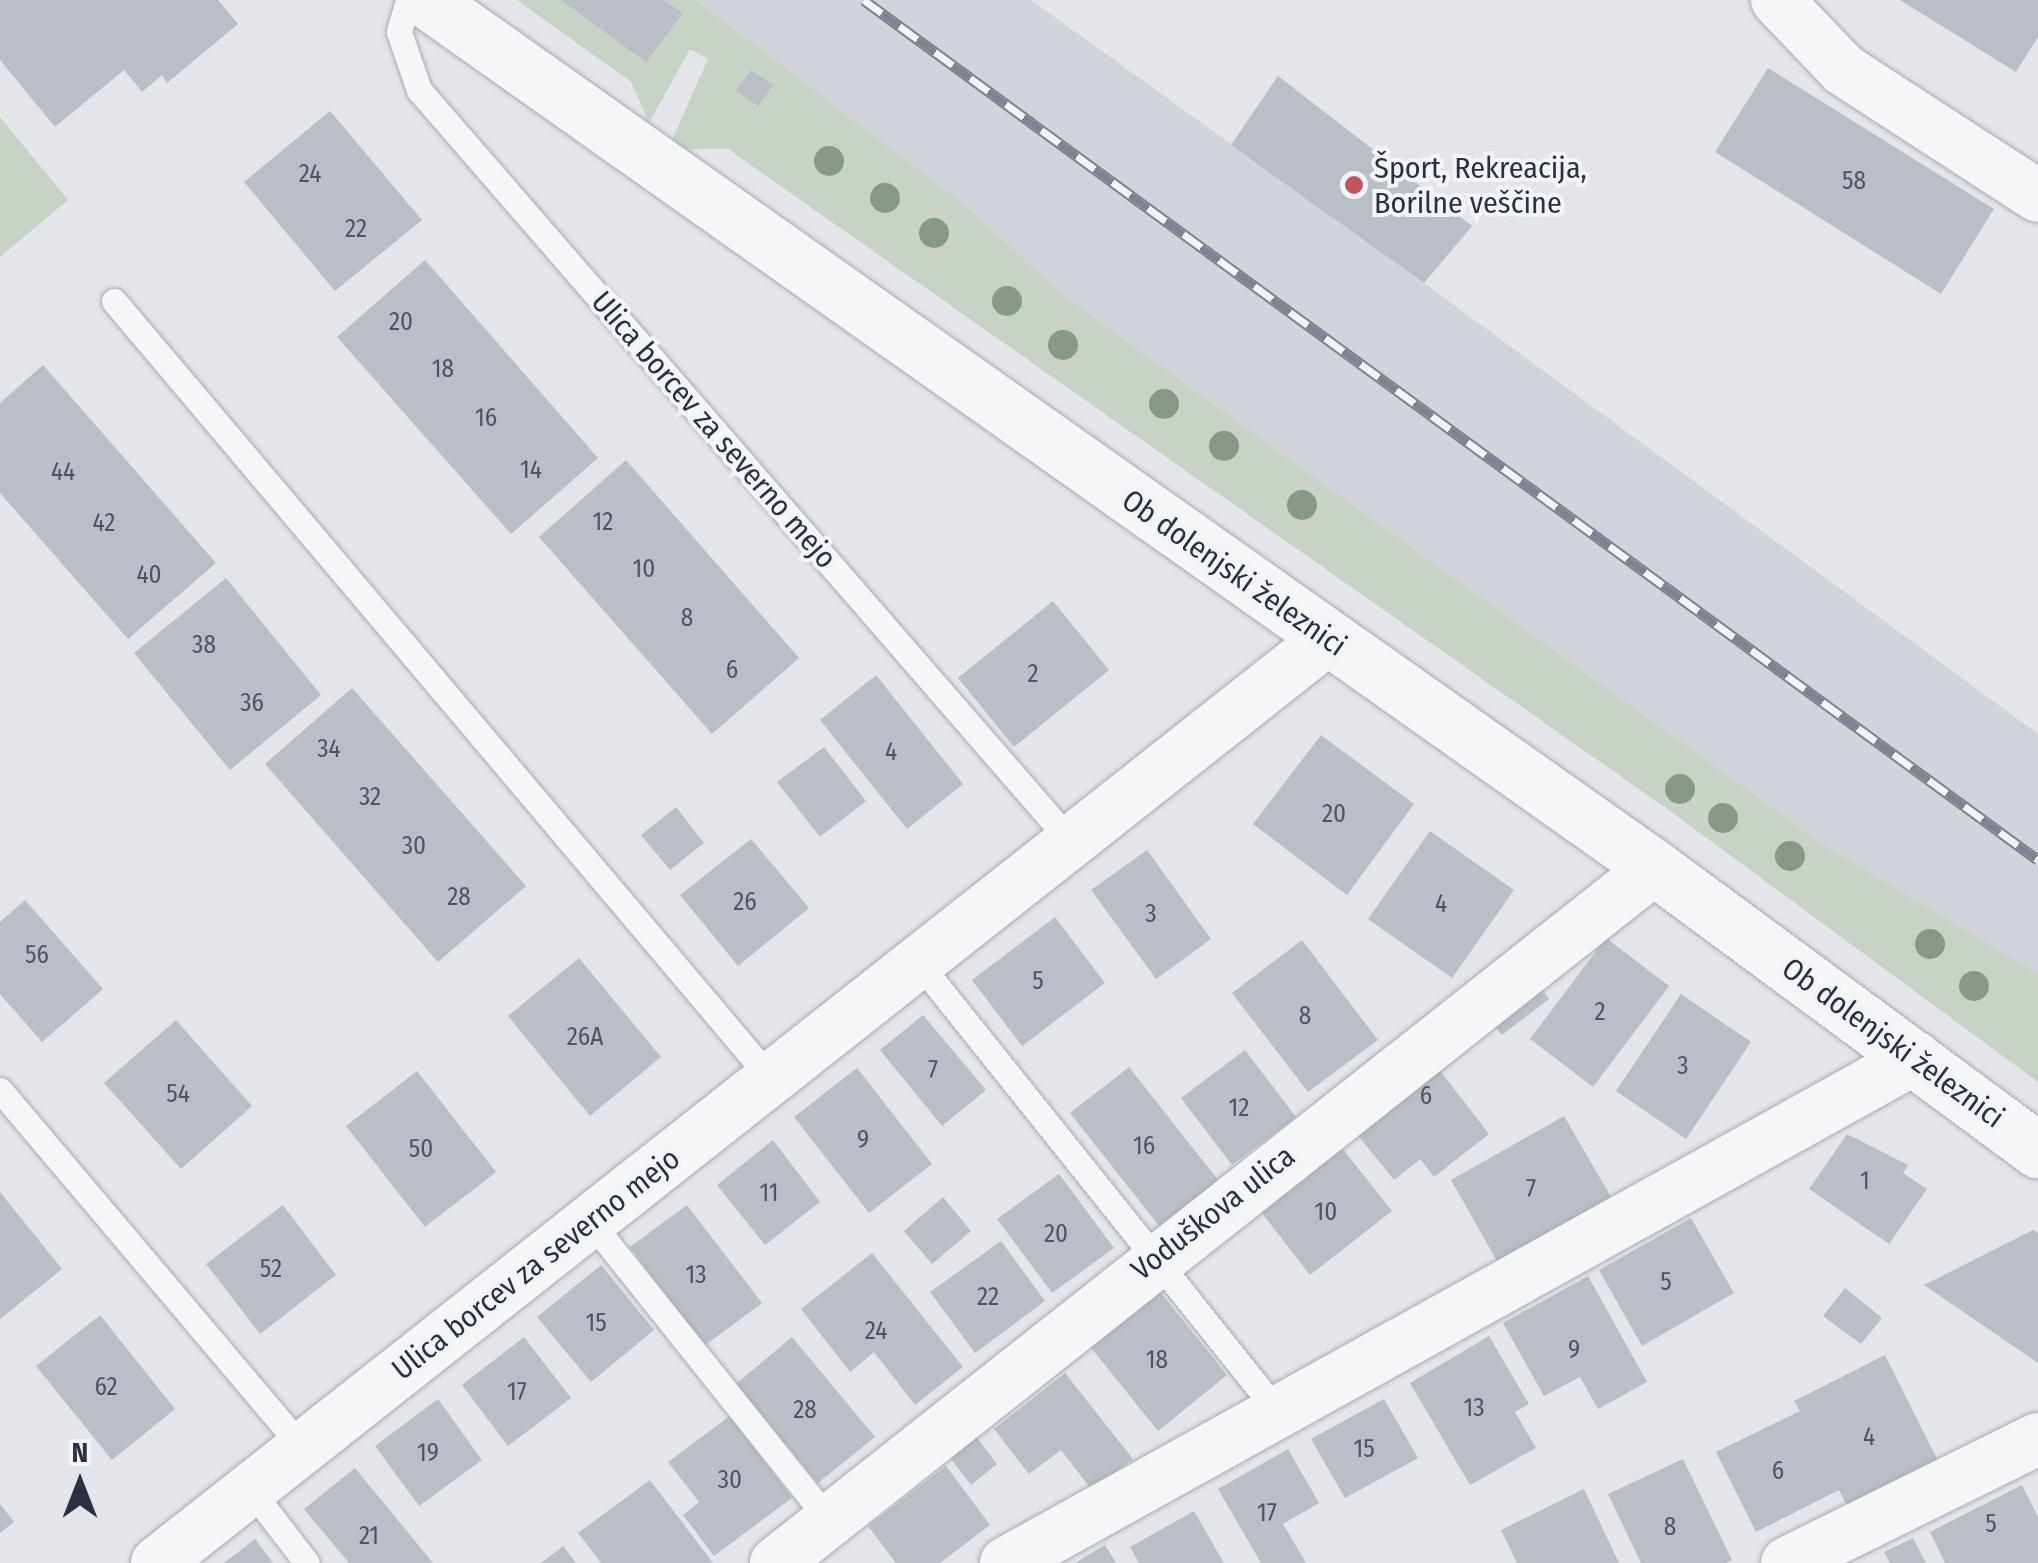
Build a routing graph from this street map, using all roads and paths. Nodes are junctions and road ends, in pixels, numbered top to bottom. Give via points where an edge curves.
1 (408, 0) edge
2 (426, 0) edge
3 (1777, 0) edge
4 (2038, 196) edge
5 (114, 300) dead end
6 (1328, 639) junction
7 (1071, 842) junction
8 (1655, 868) junction
9 (919, 963) junction
10 (1916, 1058) junction
11 (770, 1079) junction
12 (0, 1090) edge
13 (2038, 1150) edge
14 (590, 1221) junction
15 (1156, 1257) junction
16 (1278, 1412) junction
17 (2038, 1439) edge
18 (302, 1448) junction
19 (250, 1489) junction
20 (828, 1520) junction
21 (157, 1563) edge
22 (307, 1563) edge
23 (776, 1563) edge
24 (1006, 1563) edge
25 (1787, 1563) edge

1 - 7 lane, Ulica borcev za severno mejo via 398,32 419,90
2 - 6 street, Ob dolenjski železnici
3 - 4 street via 1844,70
5 - 11 lane
6 - 7 street, Ulica borcev za severno mejo
6 - 8 street, Ob dolenjski železnici
7 - 9 street, Ulica borcev za severno mejo
8 - 10 street, Ob dolenjski železnici
8 - 15 street, Voduškova ulica
9 - 11 street, Ulica borcev za severno mejo
9 - 15 lane
10 - 13 street, Ob dolenjski železnici
10 - 16 street
11 - 14 street, Ulica borcev za severno mejo
12 - 18 lane
14 - 18 street, Ulica borcev za severno mejo
14 - 20 lane
15 - 16 lane
15 - 20 street, Voduškova ulica
16 - 24 street
17 - 25 street
18 - 19 street, Ulica borcev za severno mejo
19 - 21 street, Ulica borcev za severno mejo
19 - 22 lane
20 - 23 street, Voduškova ulica

